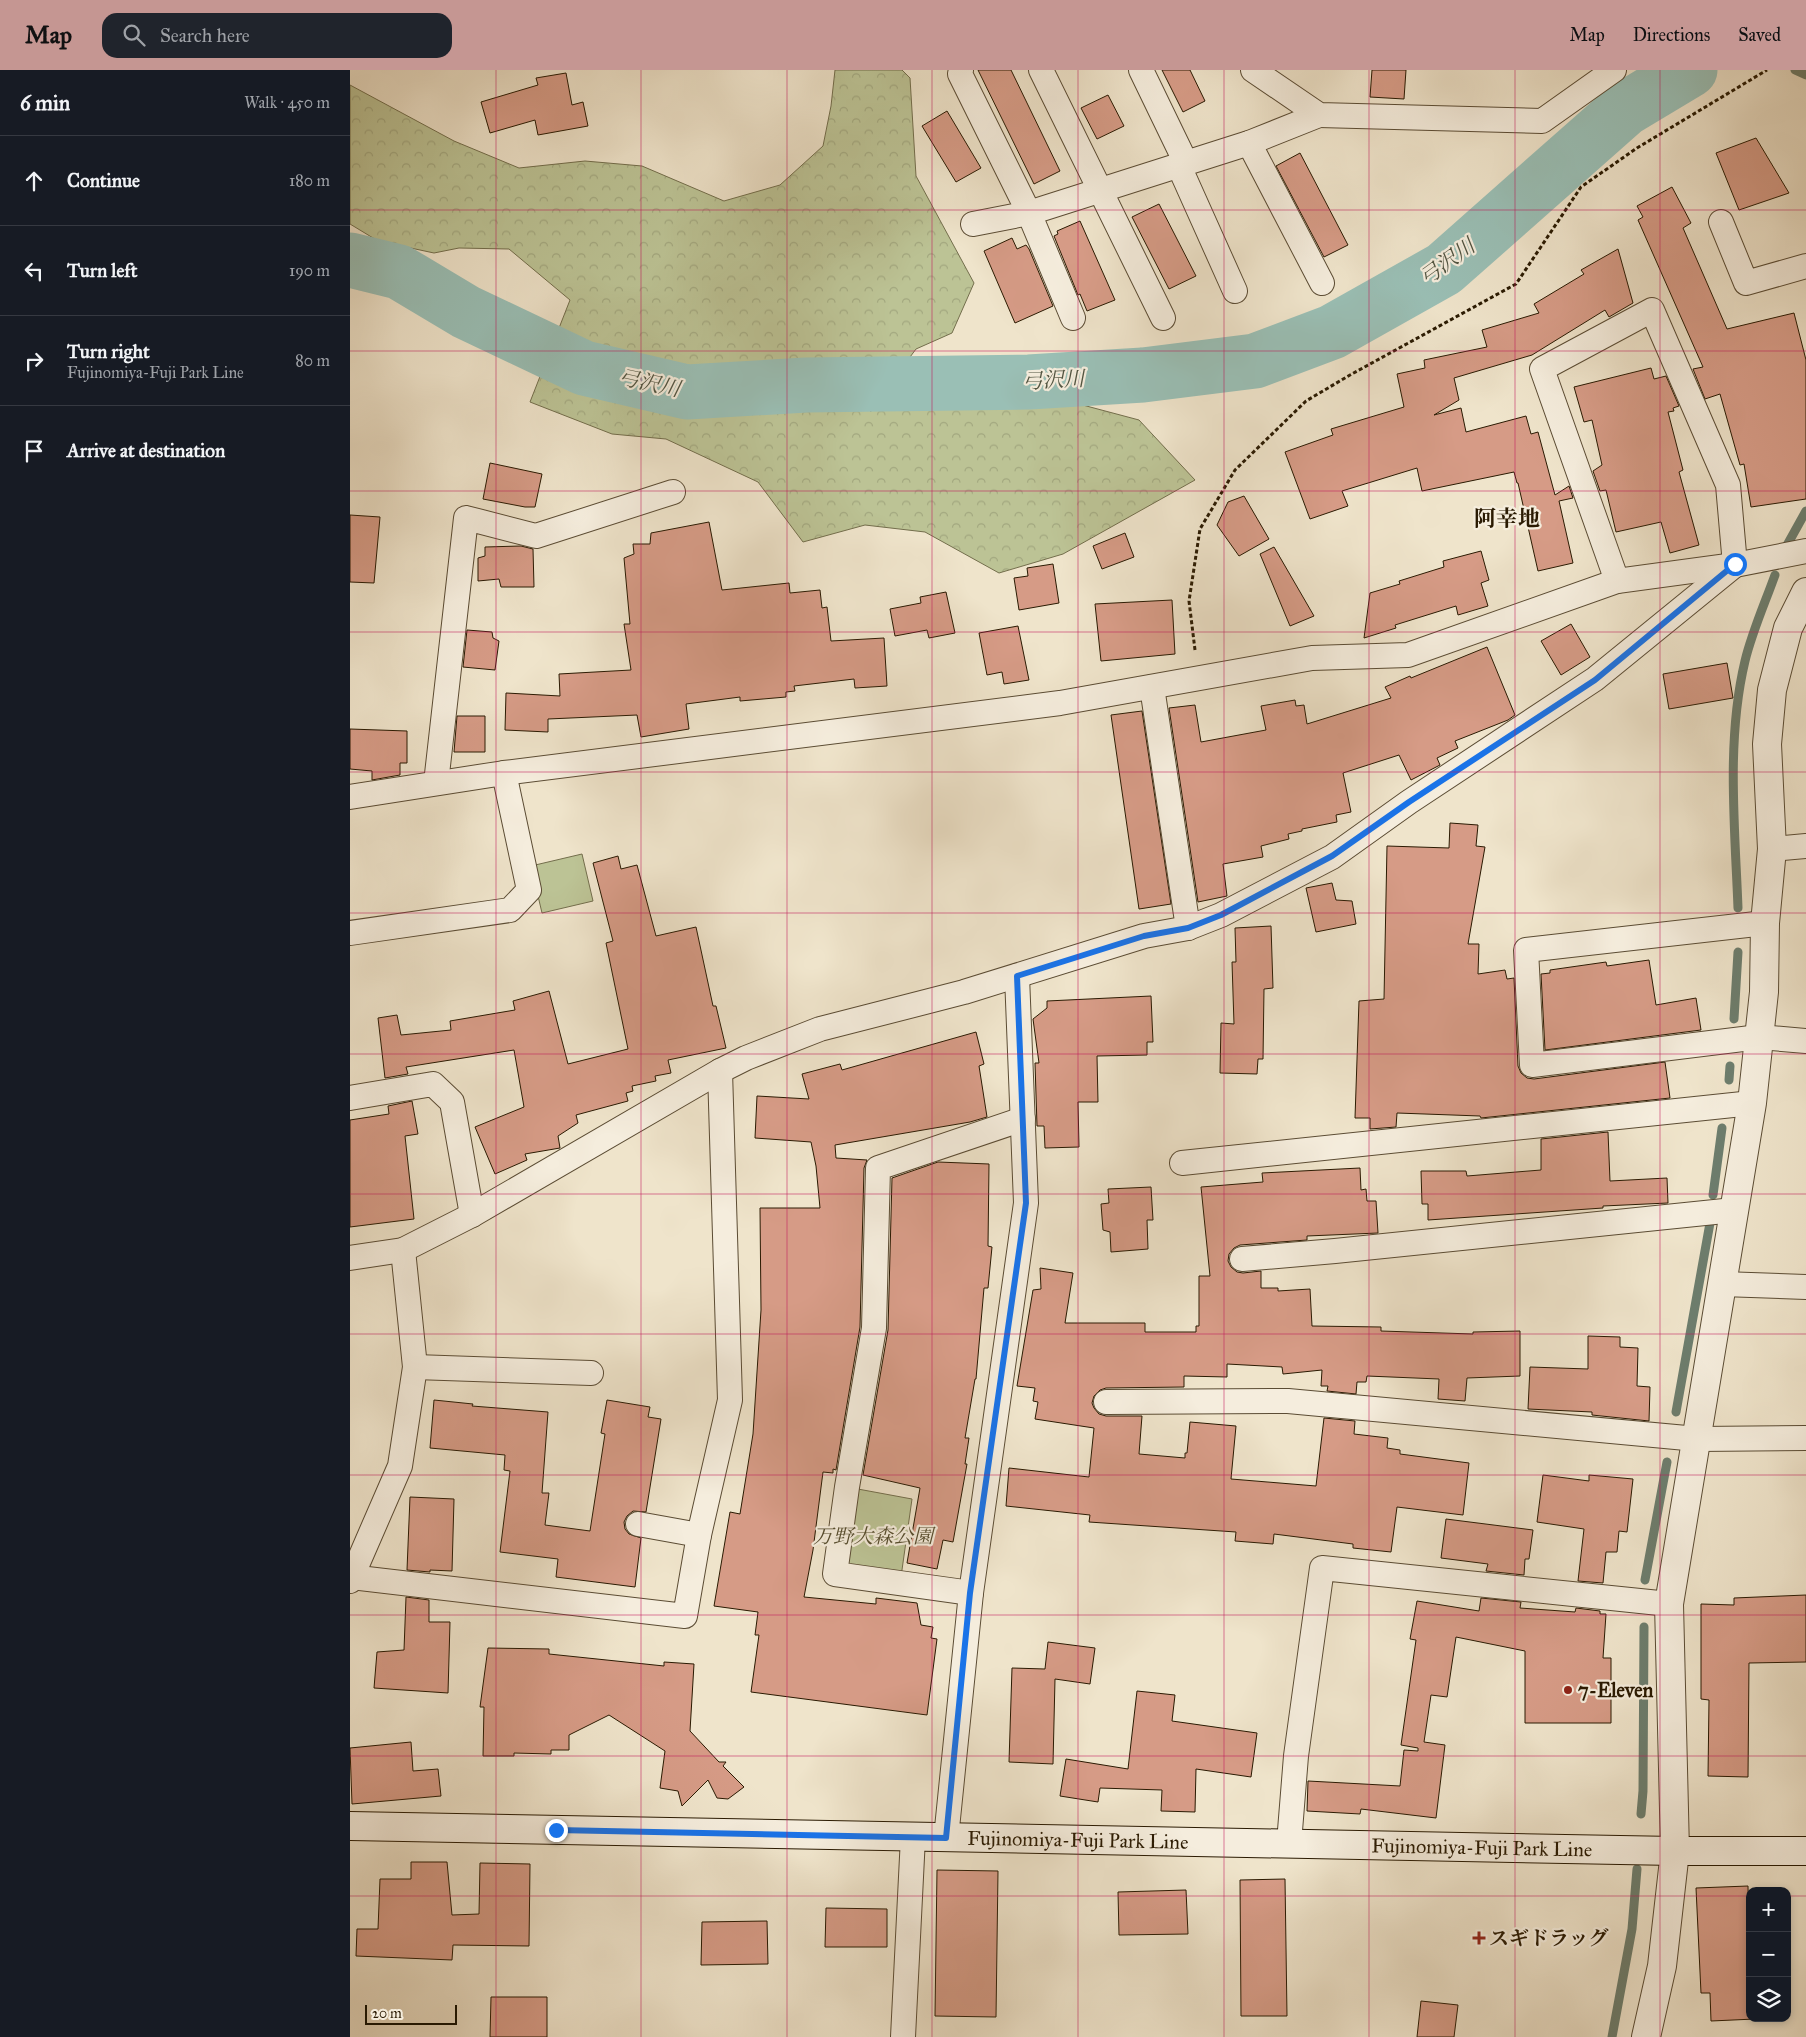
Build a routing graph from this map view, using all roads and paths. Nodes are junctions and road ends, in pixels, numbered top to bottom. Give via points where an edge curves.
1 (961, 70) edge
2 (1041, 70) edge
3 (1141, 70) edge
4 (1253, 70) edge
5 (1614, 70) edge
6 (1767, 70) edge
7 (1319, 115) junction
8 (1249, 143) junction
9 (1182, 164) junction
10 (1101, 190) junction
11 (1028, 213) junction
12 (1720, 222) dead end
13 (973, 224) dead end
14 (1806, 266) edge
15 (1322, 282) dead end
16 (1235, 290) dead end
17 (1073, 318) dead end
18 (1163, 318) dead end
19 (673, 492) dead end
20 (1806, 551) edge
21 (1735, 564) junction
22 (1617, 581) junction
23 (1806, 592) edge
24 (1199, 678) junction
25 (1152, 687) junction
26 (504, 772) junction
27 (436, 783) junction
28 (350, 797) edge
29 (1806, 846) edge
30 (1772, 849) junction
31 (1765, 923) junction
32 (1188, 928) junction
33 (350, 933) edge
34 (1017, 976) junction
35 (1759, 1037) junction
36 (1806, 1041) edge
37 (720, 1071) junction
38 (350, 1098) edge
39 (1752, 1103) junction
40 (1023, 1119) junction
41 (1182, 1163) dead end
42 (1734, 1210) junction
43 (472, 1215) junction
44 (403, 1250) junction
45 (350, 1258) edge
46 (1242, 1259) dead end
47 (1722, 1284) junction
48 (1806, 1287) edge
49 (415, 1367) junction
50 (591, 1373) dead end
51 (1106, 1402) dead end
52 (1806, 1438) edge
53 (1697, 1439) junction
54 (638, 1524) dead end
55 (699, 1535) junction
56 (350, 1579) edge
57 (970, 1593) junction
58 (1669, 1604) junction
59 (350, 1826) edge
60 (913, 1837) junction
61 (946, 1838) junction
62 (1289, 1843) junction
63 (1675, 1851) junction
64 (1806, 1851) edge
65 (904, 2037) edge
66 (1646, 2037) edge

1 - 11 street via 960,74
2 - 10 street
3 - 9 street
4 - 7 street
5 - 7 street via 1542,121
6 - 24 path via 1637,148 1580,187 1516,284 1306,401 1235,470 1200,529 1189,601
7 - 8 street
8 - 9 street
8 - 15 street
9 - 10 street
9 - 16 street
10 - 11 street
10 - 18 street
11 - 13 street
11 - 17 street
12 - 14 street via 1746,283
19 - 27 street via 536,536 466,518
20 - 21 street
21 - 22 street
21 - 22 street via 1728,485 1652,310 1542,369
21 - 32 street via 1595,680 1332,856 1221,915
22 - 24 street via 1408,655 1312,658
23 - 30 street via 1788,628 1772,690 1767,744
24 - 25 street
25 - 26 street via 1060,703
25 - 32 street
26 - 27 street
26 - 33 street via 529,890 523,897 510,910
27 - 28 street
29 - 30 street
30 - 31 street
31 - 35 street via 1764,992
31 - 35 street via 1526,950 1532,1065
32 - 34 street via 1144,936
34 - 37 street via 820,1029
34 - 40 street
35 - 36 street
35 - 39 street
37 - 43 street
37 - 55 street via 730,1400
38 - 43 street via 433,1084 452,1102
39 - 41 street
39 - 42 street
40 - 57 street via 1026,1203
40 - 57 street via 878,1168 874,1328 835,1574
42 - 46 street
42 - 47 street
43 - 44 street
44 - 45 street
44 - 49 street
47 - 48 street
47 - 53 street
49 - 50 street
49 - 56 street via 400,1466
51 - 53 street via 1288,1401
52 - 53 street
53 - 58 street
54 - 55 street
55 - 56 street via 685,1616
57 - 61 street
58 - 62 street via 1322,1568 1296,1756
58 - 63 street
59 - 60 street, Fujinomiya-Fuji Park Line
60 - 61 street, Fujinomiya-Fuji Park Line
60 - 65 street
61 - 62 street, Fujinomiya-Fuji Park Line
62 - 63 street, Fujinomiya-Fuji Park Line
63 - 64 street, Fujinomiya-Fuji Park Line
63 - 66 street via 1662,1966

